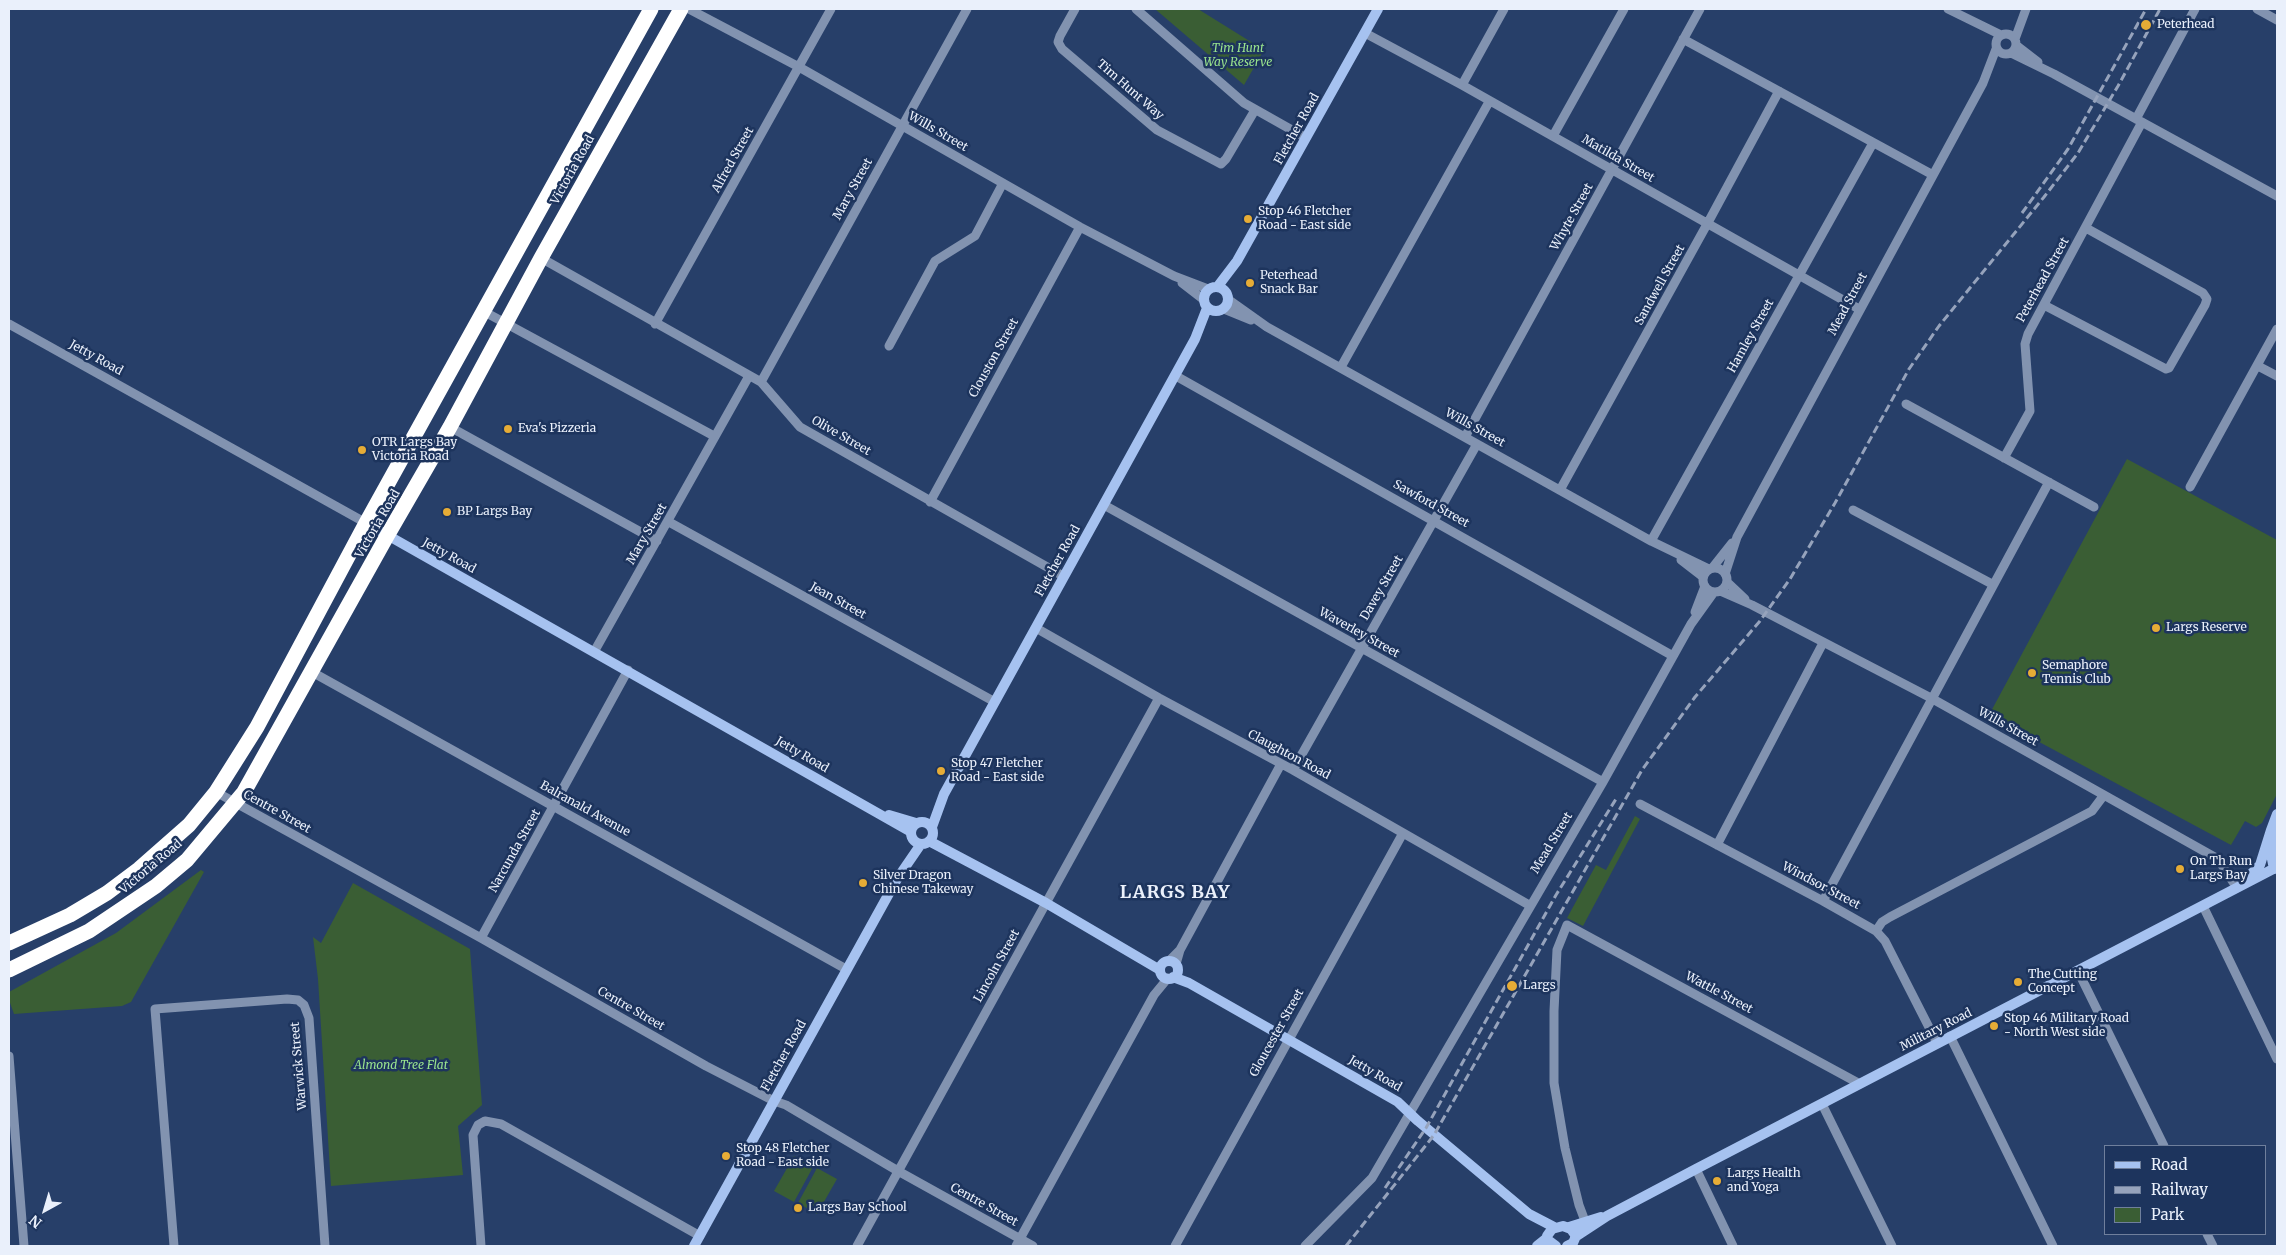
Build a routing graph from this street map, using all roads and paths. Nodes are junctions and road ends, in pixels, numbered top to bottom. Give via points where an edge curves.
1 (651, 9) edge
2 (681, 9) edge
3 (689, 9) edge
4 (831, 9) edge
5 (967, 9) edge
6 (1075, 9) edge
7 (1136, 9) edge
8 (1378, 9) edge
9 (1504, 9) edge
10 (1624, 9) edge
11 (1700, 9) edge
12 (1948, 9) edge
13 (2025, 9) edge
14 (2195, 9) edge
15 (2256, 9) edge
16 (2277, 20) edge
17 (1365, 33) junction
18 (1683, 39) junction
19 (2006, 44) junction
20 (799, 68) junction
21 (1462, 85) junction
22 (1779, 90) junction
23 (1489, 102) junction
24 (1255, 110) junction
25 (2139, 120) junction
26 (902, 127) junction
27 (1553, 136) junction
28 (1306, 138) junction
29 (1873, 143) junction
30 (1612, 170) junction
31 (1933, 175) junction
32 (1003, 183) junction
33 (2277, 196) edge
34 (1708, 224) junction
35 (1080, 227) junction
36 (2086, 228) junction
37 (541, 258) junction
38 (1799, 276) junction
39 (1217, 299) junction
40 (2044, 305) junction
41 (1859, 309) junction
42 (483, 310) junction
43 (9, 324) edge
44 (507, 324) junction
45 (655, 324) junction
46 (2277, 329) edge
47 (889, 346) dead end
48 (2258, 366) junction
49 (1341, 368) junction
50 (749, 376) junction
51 (1176, 376) junction
52 (2277, 376) edge
53 (761, 382) junction
54 (1906, 404) dead end
55 (450, 427) junction
56 (714, 436) junction
57 (1465, 437) junction
58 (1478, 444) junction
59 (2004, 458) junction
60 (2049, 482) junction
61 (2190, 488) dead end
62 (1560, 490) junction
63 (930, 502) junction
64 (1104, 505) junction
65 (2094, 507) dead end
66 (1853, 510) dead end
67 (1434, 520) junction
68 (669, 522) junction
69 (366, 523) junction
70 (387, 536) junction
71 (1737, 537) junction
72 (657, 541) junction
73 (1652, 541) junction
74 (1671, 552) junction
75 (1711, 568) junction
76 (1063, 576) junction
77 (1703, 577) junction
78 (1726, 578) junction
79 (1992, 584) junction
80 (1705, 586) junction
81 (1717, 591) junction
82 (1752, 604) junction
83 (1691, 624) junction
84 (1036, 628) junction
85 (1823, 643) junction
86 (1362, 648) junction
87 (594, 652) junction
88 (1674, 656) junction
89 (628, 670) junction
90 (312, 672) junction
91 (1159, 698) junction
92 (1931, 698) junction
93 (995, 702) junction
94 (1281, 764) junction
95 (1293, 770) junction
96 (1603, 782) junction
97 (216, 792) junction
98 (2104, 796) junction
99 (236, 803) junction
100 (1640, 804) dead end
101 (554, 806) junction
102 (2277, 814) edge
103 (2271, 830) junction
104 (922, 833) junction
105 (1403, 833) junction
106 (1717, 845) junction
107 (2275, 868) edge
108 (2237, 888) junction
109 (1823, 901) junction
110 (1046, 903) junction
111 (1529, 905) junction
112 (2203, 906) junction
113 (1876, 931) junction
114 (481, 938) junction
115 (9, 943) edge
116 (846, 969) junction
117 (9, 970) edge
118 (1168, 970) junction
119 (2078, 971) junction
120 (1950, 1036) junction
121 (1288, 1040) junction
122 (1937, 1043) junction
123 (9, 1056) edge
124 (2277, 1059) edge
125 (1860, 1084) junction
126 (774, 1101) junction
127 (1822, 1104) junction
128 (1410, 1112) junction
129 (11, 1122) edge
130 (2164, 1145) edge
131 (1696, 1169) junction
132 (898, 1171) junction
133 (1529, 1214) junction
134 (1607, 1216) junction
135 (1585, 1221) junction
136 (1554, 1227) junction
137 (1569, 1227) junction
138 (700, 1236) junction
139 (1018, 1243) edge
140 (1552, 1243) edge
141 (1573, 1243) edge
142 (24, 1246) edge
143 (174, 1246) edge
144 (325, 1246) edge
145 (481, 1246) edge
146 (694, 1246) edge
147 (857, 1246) edge
148 (1033, 1246) edge
149 (1175, 1246) edge
150 (1305, 1246) edge
151 (1537, 1246) edge
152 (1733, 1246) edge
153 (1892, 1246) edge
154 (2053, 1246) edge

1 - 42 highway, Victoria Road
2 - 37 highway, Victoria Road
3 - 20 street, Wills Street
4 - 20 street, Alfred Street
5 - 26 street, Mary Street
6 - 24 street, Tim Hunt Way via 1058,42 1062,49 1157,130 1221,164
7 - 24 street
8 - 17 street, Fletcher Road
9 - 21 street
10 - 27 street
11 - 18 street, Whyte Street
12 - 19 street
13 - 19 street, Mead Street
14 - 25 street, Peterhead Street
15 - 16 street
17 - 21 street, Matilda Street
17 - 28 street, Fletcher Road
18 - 22 street
18 - 30 street, Whyte Street
19 - 25 street
19 - 31 street, Mead Street
20 - 26 street, Wills Street
20 - 45 street, Alfred Street
21 - 23 street, Matilda Street
22 - 29 street
22 - 34 street, Sandwell Street
23 - 27 street, Matilda Street
23 - 49 street
24 - 28 street
25 - 33 street
25 - 36 street, Peterhead Street
26 - 32 street, Wills Street
26 - 53 street, Mary Street
27 - 30 street, Matilda Street
28 - 39 street, Fletcher Road
29 - 31 street
29 - 38 street, Hamley Street
30 - 34 street, Matilda Street
30 - 57 street, Whyte Street
31 - 41 street, Mead Street
32 - 35 street, Wills Street
32 - 47 street via 975,236 936,261
34 - 38 street, Matilda Street
34 - 62 street, Sandwell Street
35 - 39 street, Wills Street
35 - 63 street, Clouston Street
36 - 40 street, Peterhead Street
36 - 40 street via 2202,292 2207,299 2166,369
37 - 44 highway, Victoria Road
37 - 45 street, Olive Street
38 - 41 street, Matilda Street
38 - 73 street, Hamley Street
39 - 49 street, Wills Street
39 - 51 street, Fletcher Road
40 - 59 street, Peterhead Street via 2025,344 2030,411
41 - 71 street, Mead Street
42 - 44 street
42 - 69 highway, Victoria Road
43 - 69 street, Jetty Road
44 - 55 highway, Victoria Road
44 - 56 street
45 - 50 street, Olive Street
46 - 48 street
48 - 52 street
48 - 61 street
49 - 57 street, Wills Street
50 - 53 street, Olive Street
50 - 56 street, Mary Street
51 - 64 street, Fletcher Road
51 - 67 street, Sawford Street
53 - 63 street, Olive Street via 800,427
54 - 59 street
55 - 70 highway, Victoria Road
55 - 72 street
56 - 68 street, Mary Street
57 - 58 street, Wills Street
58 - 62 street, Wills Street
58 - 67 street, Davey Street
59 - 60 street
60 - 65 street
60 - 79 street
62 - 73 street, Wills Street
63 - 76 street, Olive Street
64 - 76 street, Fletcher Road
64 - 86 street, Waverley Street
66 - 79 street
67 - 86 street, Davey Street
67 - 88 street, Sawford Street
68 - 72 street, Mary Street
68 - 93 street, Jean Street
69 - 70 street, Jetty Road
69 - 97 highway, Victoria Road via 257,727
70 - 87 street, Jetty Road
70 - 90 highway, Victoria Road
71 - 75 street, Mead Street
71 - 78 street, Mead Street
72 - 87 street, Mary Street
73 - 74 street, Wills Street
74 - 75 street, Wills Street
74 - 77 street, Wills Street
75 - 77 street, Mead Street
75 - 78 street, Wills Street
76 - 84 street, Fletcher Road
77 - 80 street
78 - 81 street, Mead Street
78 - 82 street, Wills Street
79 - 92 street
80 - 81 street, Wills Street
80 - 83 street, Mead Street
81 - 82 street, Wills Street
81 - 83 street, Mead Street
82 - 85 street, Wills Street
83 - 88 street, Mead Street
84 - 91 street, Claughton Road
84 - 93 street, Fletcher Road
85 - 92 street, Wills Street
85 - 106 street
86 - 95 street, Davey Street
86 - 96 street, Waverley Street
87 - 89 street, Jetty Road
88 - 96 street, Mead Street
89 - 101 street, Narcunda Street
89 - 104 street, Jetty Road via 876,811
90 - 99 highway, Victoria Road
90 - 101 street, Balranald Avenue
91 - 94 street, Claughton Road
91 - 110 street, Lincoln Street
92 - 98 street, Wills Street
92 - 109 street
93 - 104 street, Fletcher Road
94 - 95 street, Claughton Road
94 - 118 street
95 - 105 street, Claughton Road
96 - 111 street, Mead Street
97 - 99 street, Centre Street
97 - 115 highway, Victoria Road via 189,825 115,887 70,915
98 - 108 street, Wills Street via 2218,859
98 - 113 street via 2092,811 1890,917
99 - 114 street, Centre Street
99 - 117 highway, Victoria Road via 187,860 134,902 89,930
100 - 106 street, Windsor Street
101 - 114 street, Narcunda Street
101 - 116 street, Balranald Avenue
102 - 103 street
103 - 107 street via 2271,854
103 - 108 street via 2260,865
104 - 110 street, Jetty Road via 963,860
104 - 116 street, Fletcher Road
105 - 111 street, Claughton Road
105 - 121 street, Gloucester Street
106 - 109 street, Windsor Street
107 - 108 street, Military Road
108 - 112 street, Military Road
109 - 113 street, Windsor Street
110 - 118 street, Jetty Road via 1140,958
110 - 132 street, Lincoln Street
111 - 128 street, Mead Street via 1433,1073 1423,1097
112 - 119 street, Military Road
112 - 124 street
113 - 122 street, Windsor Street via 1885,941
114 - 126 street, Centre Street
116 - 126 street, Fletcher Road
118 - 121 street, Jetty Road
118 - 139 street
119 - 120 street, Military Road
119 - 130 street
120 - 122 street, Military Road
120 - 154 street
121 - 128 street, Jetty Road via 1386,1094
121 - 149 street, Gloucester Street
122 - 125 street, Military Road
123 - 129 street
125 - 127 street, Military Road
125 - 135 street, Wattle Street via 1567,925 1557,950 1554,1083 1565,1148
126 - 132 street, Centre Street
126 - 138 street, Fletcher Road
127 - 131 street, Military Road
127 - 153 street
128 - 133 street, Jetty Road
128 - 150 street, Mead Street via 1372,1178
129 - 142 street
131 - 134 street, Military Road
131 - 152 street
132 - 139 street, Centre Street
132 - 147 street, Lincoln Street
133 - 136 street, Jetty Road
133 - 140 street, Jetty Road
134 - 135 street, Military Road
134 - 141 street, Military Road
135 - 137 street, Military Road
136 - 137 street
136 - 140 street
137 - 141 street via 1574,1232
138 - 145 street via 501,1124 485,1121 478,1125 473,1135
138 - 146 street, Fletcher Road
139 - 148 street, Centre Street
140 - 151 street
143 - 144 street, Warwick Street via 155,1009 287,1000 298,1000 304,1005 308,1018

